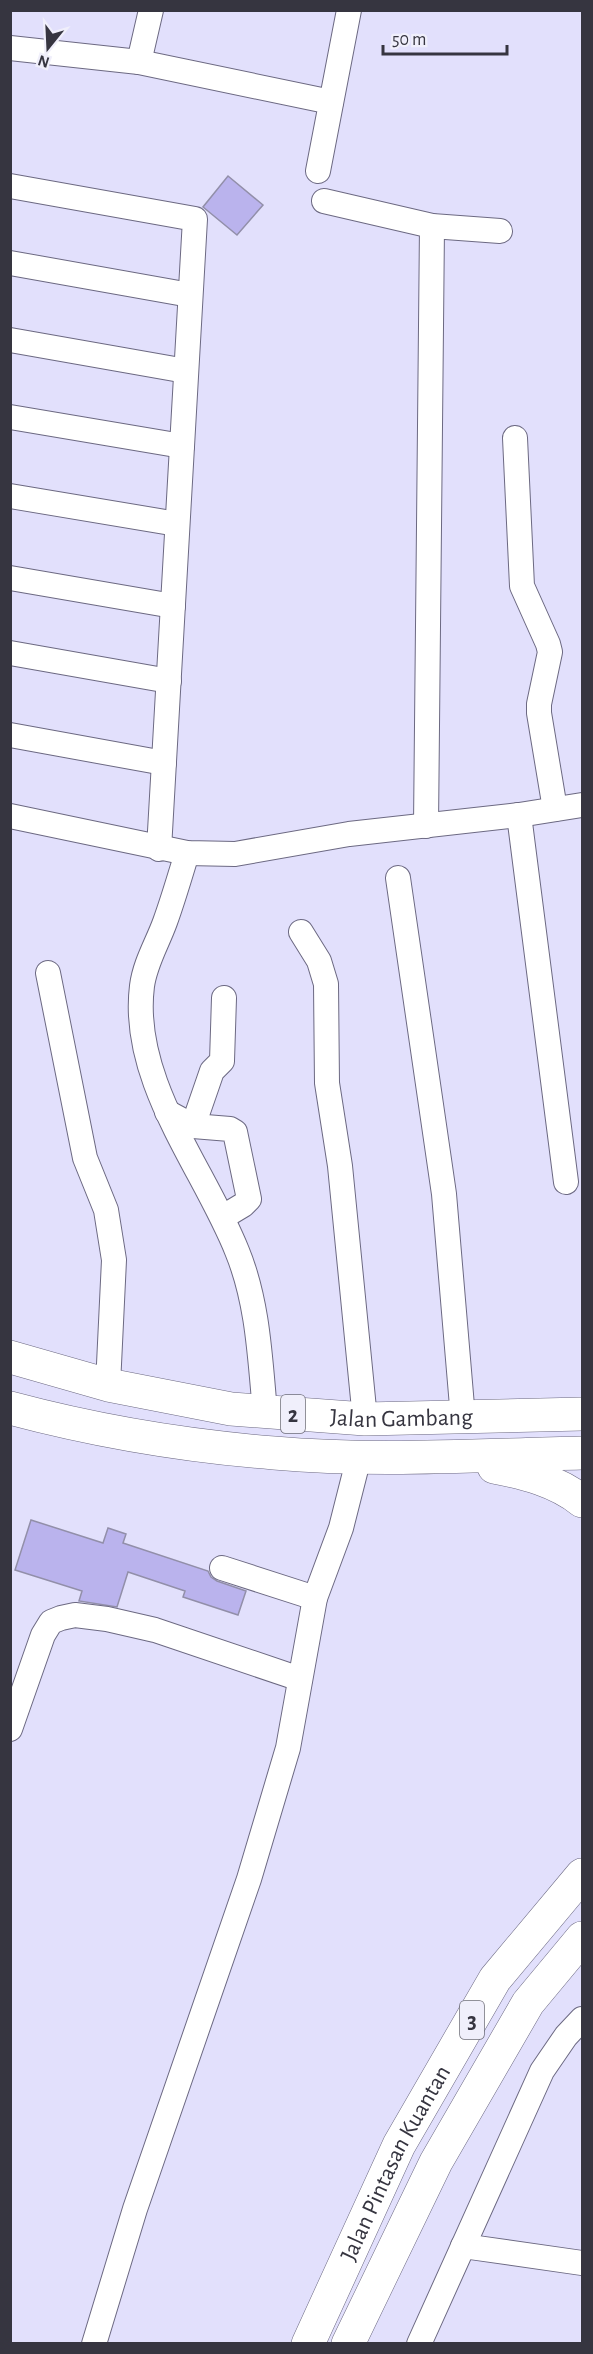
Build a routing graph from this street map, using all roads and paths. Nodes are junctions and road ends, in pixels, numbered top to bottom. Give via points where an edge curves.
1 (151, 10) edge
2 (349, 10) edge
3 (10, 48) edge
4 (139, 62) junction
5 (332, 102) junction
6 (318, 171) dead end
7 (10, 186) edge
8 (324, 201) dead end
9 (432, 226) junction
10 (500, 231) dead end
11 (10, 263) edge
12 (190, 295) junction
13 (10, 340) edge
14 (186, 371) junction
15 (10, 417) edge
16 (515, 438) dead end
17 (182, 446) junction
18 (10, 496) edge
19 (177, 524) junction
20 (10, 578) edge
21 (173, 606) junction
22 (10, 653) edge
23 (168, 681) junction
24 (10, 735) edge
25 (164, 763) junction
26 (582, 804) edge
27 (555, 809) junction
28 (10, 816) edge
29 (519, 816) junction
30 (426, 826) junction
31 (159, 849) junction
32 (188, 854) junction
33 (398, 878) dead end
34 (301, 932) dead end
35 (48, 973) dead end
36 (224, 998) dead end
37 (167, 1112) junction
38 (193, 1126) junction
39 (566, 1182) dead end
40 (223, 1217) junction
41 (10, 1357) edge
42 (108, 1385) junction
43 (10, 1408) edge
44 (265, 1412) junction
45 (582, 1414) edge
46 (463, 1418) junction
47 (365, 1419) junction
48 (582, 1453) edge
49 (433, 1456) junction
50 (358, 1457) junction
51 (582, 1501) edge
52 (222, 1568) dead end
53 (315, 1598) junction
54 (300, 1679) junction
55 (10, 1729) edge
56 (582, 1875) edge
57 (571, 1894) edge
58 (582, 1938) edge
59 (582, 2019) edge
60 (464, 2246) junction
61 (582, 2263) edge
62 (94, 2343) edge
63 (308, 2343) edge
64 (348, 2343) edge
65 (419, 2343) edge

1 - 4 street
2 - 5 street
3 - 4 street
4 - 5 street
5 - 6 street
7 - 12 street via 195,219
8 - 9 street
9 - 10 street
9 - 30 street
11 - 12 street
12 - 14 street
13 - 14 street
14 - 17 street
15 - 17 street
16 - 27 street via 522,586 550,652 539,713
17 - 19 street
18 - 19 street
19 - 21 street
20 - 21 street
21 - 23 street
22 - 23 street
23 - 25 street
24 - 25 street
25 - 31 street
26 - 27 street
27 - 29 street
28 - 31 street
29 - 30 street
29 - 39 street
30 - 32 street via 349,834 235,854
31 - 32 street
32 - 37 street via 149,956 142,987 143,1035
33 - 46 street via 444,1194
34 - 47 street via 320,961 326,984 327,1083 340,1166
35 - 42 street via 85,1158 106,1210 114,1260
36 - 38 street via 222,1061 212,1071
37 - 38 street
37 - 40 street
38 - 40 street via 235,1132 249,1199
40 - 44 street via 239,1254 256,1321
41 - 42 highway, Jalan Gambang / 2
42 - 44 highway, Jalan Gambang / 2
43 - 50 highway, Jalan Gambang / 2 via 149,1438 274,1453
44 - 47 highway, Jalan Gambang / 2
45 - 46 highway, Jalan Gambang / 2
46 - 47 highway, Jalan Gambang / 2
48 - 49 highway, Jalan Gambang / 2
49 - 50 highway, Jalan Gambang / 2
49 - 51 highway via 529,1474
50 - 53 street via 340,1528
52 - 53 street
53 - 54 street
54 - 55 street via 154,1630 68,1616 51,1622 44,1635
54 - 62 street via 288,1748 249,1878
56 - 57 highway, Jalan Pintasan Kuantan
57 - 63 highway, Jalan Pintasan Kuantan / 3 via 495,1979 399,2145
58 - 64 highway, Jalan Pintasan Kuantan / 3 via 528,2002 436,2162
59 - 60 street via 542,2071
60 - 61 street
60 - 65 street

